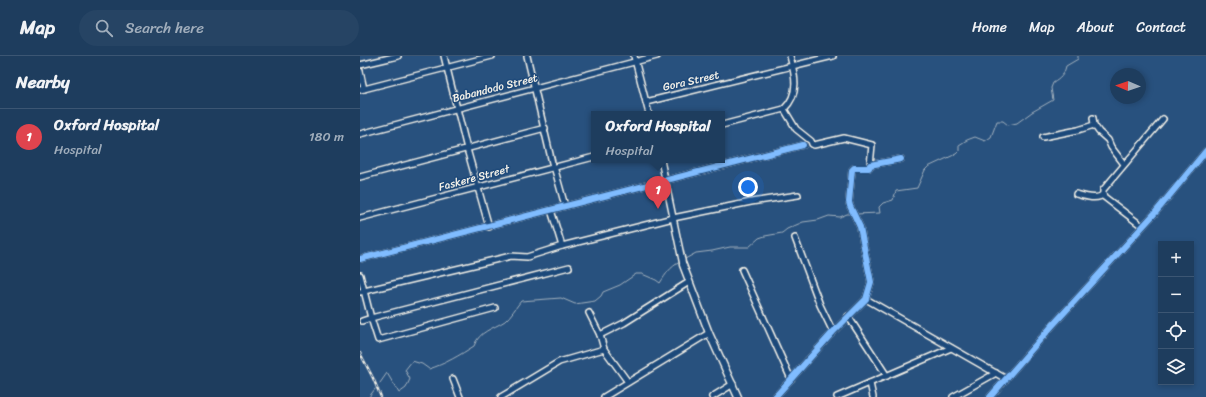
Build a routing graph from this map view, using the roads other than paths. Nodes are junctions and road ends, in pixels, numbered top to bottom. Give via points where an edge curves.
1 (398, 56) edge
2 (444, 56) edge
3 (492, 56) edge
4 (527, 56) edge
5 (658, 56) edge
6 (790, 56) edge
7 (833, 56) edge
8 (635, 59) edge
9 (360, 65) edge
10 (793, 67) junction
11 (446, 68) junction
12 (360, 71) edge
13 (534, 88) junction
14 (362, 90) edge
15 (646, 102) junction
16 (456, 108) junction
17 (784, 109) junction
18 (648, 111) edge
19 (1093, 118) dead end
20 (1163, 119) dead end
21 (725, 124) edge
22 (1094, 124) junction
23 (545, 128) junction
24 (360, 134) edge
25 (1043, 137) dead end
26 (803, 145) dead end
27 (467, 149) junction
28 (1206, 150) edge
29 (591, 158) edge
30 (901, 159) dead end
31 (662, 163) edge
32 (1124, 164) junction
33 (870, 165) junction
34 (553, 167) junction
35 (360, 177) edge
36 (666, 181) junction
37 (478, 187) junction
38 (1076, 194) dead end
39 (1103, 194) junction
40 (798, 195) dead end
41 (565, 206) junction
42 (551, 210) junction
43 (360, 218) edge
44 (673, 218) junction
45 (1142, 226) junction
46 (489, 227) junction
47 (795, 238) dead end
48 (562, 246) junction
49 (360, 259) edge
50 (683, 265) joint
51 (569, 267) dead end
52 (742, 270) dead end
53 (360, 275) edge
54 (689, 282) junction
55 (362, 291) edge
56 (866, 299) junction
57 (495, 308) dead end
58 (589, 313) dead end
59 (848, 316) junction
60 (371, 318) junction
61 (362, 321) dead end
62 (833, 332) junction
63 (709, 333) junction
64 (600, 335) junction
65 (951, 348) junction
66 (604, 349) junction
67 (996, 373) junction
68 (887, 376) junction
69 (453, 379) dead end
70 (791, 379) junction
71 (1006, 379) junction
72 (628, 382) junction
73 (870, 383) junction
74 (733, 384) junction
75 (460, 397) edge
76 (501, 397) edge
77 (604, 397) edge
78 (712, 397) edge
79 (738, 397) edge
80 (775, 397) edge
81 (837, 397) edge
82 (873, 397) edge
83 (953, 397) edge
84 (990, 397) edge

1 - 9 street
2 - 11 street
3 - 11 street
4 - 13 street
5 - 8 street, Babandodo Street
6 - 10 street
7 - 10 street, Gora Street
8 - 13 street, Babandodo Street
8 - 15 street
10 - 15 street, Gora Street
10 - 17 street via 795,88 791,102
11 - 14 street
11 - 16 street
12 - 14 street
13 - 16 street, Babandodo Street
13 - 23 street
15 - 18 street
16 - 24 street, Babandodo Street
16 - 27 street
17 - 21 street
17 - 33 street via 796,129 814,145 844,138 872,145
19 - 22 street
20 - 32 street
22 - 25 street
22 - 32 street
23 - 27 street
23 - 34 street
26 - 36 street
27 - 35 street
27 - 37 street
28 - 45 street
29 - 34 street, Faskere Street
30 - 33 street
31 - 36 street
32 - 39 street via 1103,190
33 - 56 street via 869,168 852,170 849,202 860,227 870,282
34 - 37 street, Faskere Street
34 - 41 street
36 - 41 street
36 - 44 street
37 - 43 street, Faskere Street
37 - 46 street
38 - 39 street via 1101,197
39 - 45 street
40 - 44 street
41 - 42 street
42 - 46 street
42 - 48 street
44 - 48 street
44 - 50 street
45 - 71 street
46 - 49 street
47 - 62 street
48 - 55 street via 527,257 511,256
50 - 54 main road
51 - 60 street
52 - 70 street
53 - 55 street
54 - 63 main road
54 - 64 street
55 - 60 street
56 - 59 street
56 - 65 street
57 - 60 street via 378,340
58 - 64 street
59 - 62 street
59 - 68 street
60 - 61 street
62 - 70 street
63 - 72 street
63 - 74 main road
64 - 66 street
65 - 67 street
65 - 68 street
66 - 72 street
66 - 76 street via 555,364
67 - 71 street
67 - 83 street
68 - 73 street
69 - 75 street
70 - 80 street
71 - 84 street
72 - 77 street
73 - 81 street
73 - 82 street
74 - 78 street
74 - 79 main road

